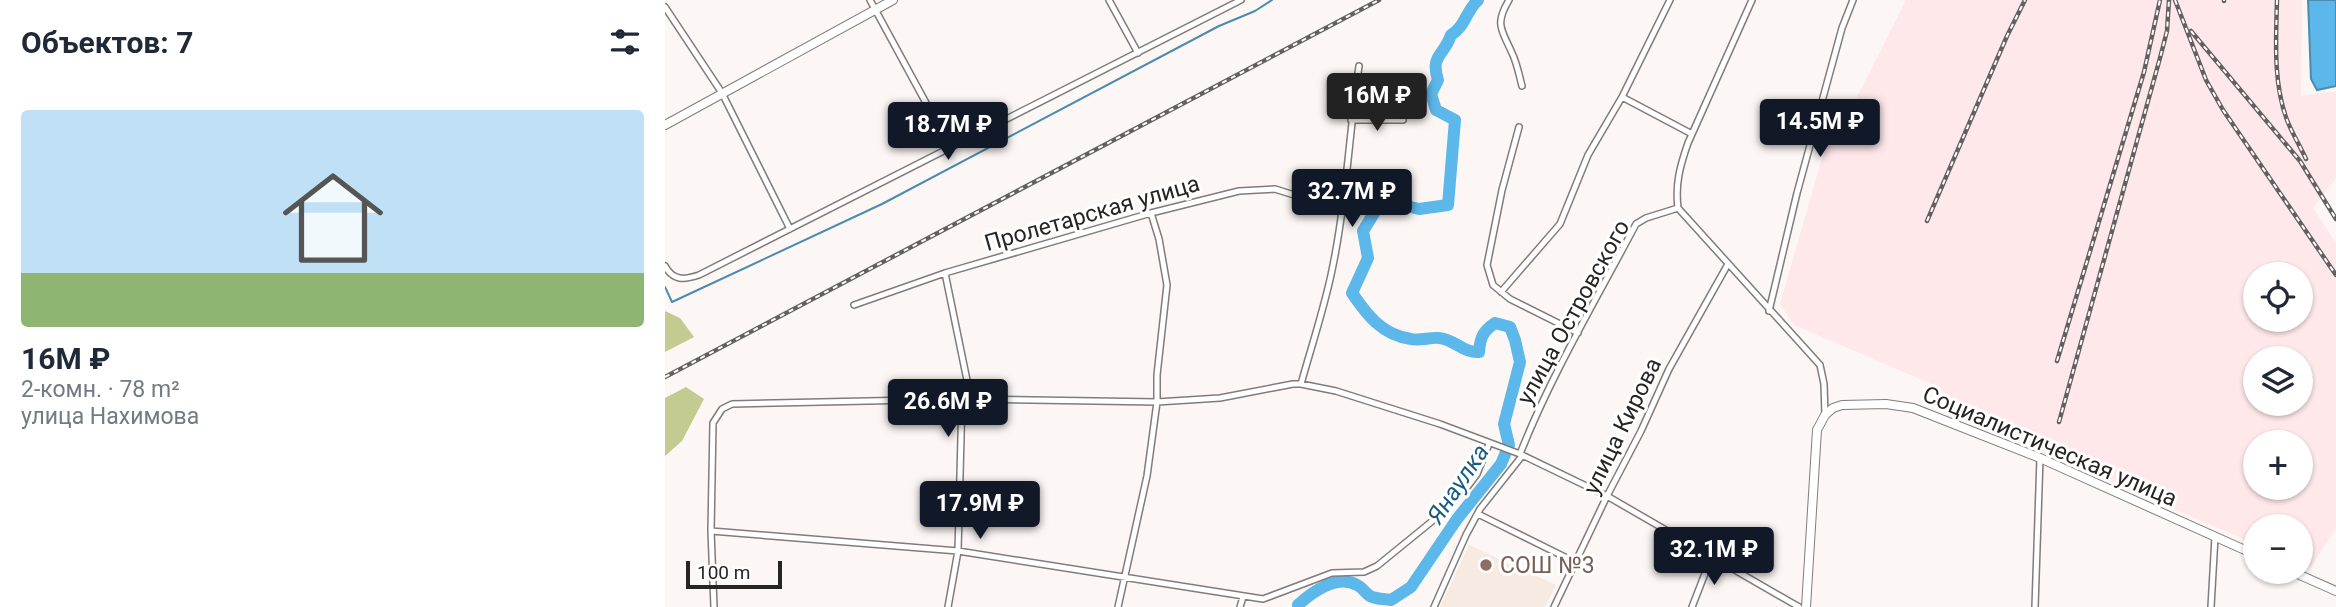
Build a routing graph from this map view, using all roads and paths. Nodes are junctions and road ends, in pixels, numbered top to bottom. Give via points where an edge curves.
1 (870, 0) edge
2 (893, 0) edge
3 (1109, 0) edge
4 (1241, 0) edge
5 (1509, 0) edge
6 (1670, 0) edge
7 (1752, 0) edge
8 (1853, 0) edge
9 (665, 7) edge
10 (875, 9) junction
11 (1137, 52) junction
12 (1359, 65) dead end
13 (1522, 86) dead end
14 (722, 93) junction
15 (1622, 97) junction
16 (1351, 120) junction
17 (1403, 120) dead end
18 (665, 125) edge
19 (1519, 127) dead end
20 (1692, 134) junction
21 (950, 147) junction
22 (1678, 208) junction
23 (1342, 210) junction
24 (1151, 214) junction
25 (790, 229) junction
26 (1728, 264) junction
27 (665, 266) edge
28 (945, 273) junction
29 (1501, 292) junction
30 (854, 305) dead end
31 (1769, 311) junction
32 (1578, 333) junction
33 (1301, 384) junction
34 (962, 399) junction
35 (1157, 402) junction
36 (1825, 415) junction
37 (1489, 444) junction
38 (1521, 455) junction
39 (2040, 458) junction
40 (1607, 496) junction
41 (1478, 514) junction
42 (711, 531) junction
43 (2215, 537) junction
44 (2243, 549) edge
45 (958, 551) junction
46 (1711, 558) junction
47 (1577, 563) junction
48 (1125, 576) junction
49 (2313, 581) edge
50 (2336, 592) edge
51 (1243, 597) junction
52 (714, 607) edge
53 (948, 607) edge
54 (1118, 607) edge
55 (1240, 607) edge
56 (1434, 607) edge
57 (1554, 607) edge
58 (1692, 607) edge
59 (1799, 607) edge
60 (1806, 607) edge
61 (2035, 607) edge
62 (2211, 607) edge

1 - 10 street
2 - 10 street
3 - 11 street
4 - 11 street
5 - 13 street via 1501,13 1501,33
6 - 15 street
7 - 20 street
8 - 31 street via 1797,193
9 - 14 street
10 - 14 street
10 - 21 street
11 - 21 street
12 - 16 street
14 - 18 street
14 - 25 street
15 - 20 street
15 - 29 street via 1588,155 1560,223
16 - 17 street
16 - 23 street
19 - 29 street via 1487,265 1493,285
20 - 22 street via 1679,167
21 - 25 street
22 - 26 street
22 - 32 street, улица Островского via 1636,224
23 - 24 street, Пролетарская улица via 1275,189 1239,191
23 - 33 street via 1331,275
24 - 28 street, Пролетарская улица
24 - 35 street via 1167,285
25 - 27 street via 690,278 672,276
26 - 31 street
26 - 40 street, улица Кирова via 1669,369
28 - 30 street, Пролетарская улица
28 - 34 street via 968,385
29 - 32 street
31 - 36 street via 1820,365
32 - 38 street, улица Островского
33 - 35 street via 1220,398
33 - 37 street via 1440,424
34 - 35 street
34 - 42 street via 732,404 713,423
34 - 45 street
35 - 48 street via 1147,476
36 - 39 street, Социалистическая улица via 1842,405 1913,408
36 - 60 street via 1815,447
37 - 38 street
37 - 51 street via 1468,486 1377,566 1364,572 1332,573 1263,599
38 - 40 street
38 - 41 street, улица Островского
39 - 43 street, Социалистическая улица
39 - 61 street
40 - 46 street
40 - 47 street, улица Кирова
41 - 47 street
41 - 56 street, улица Островского
42 - 45 street
42 - 52 street
43 - 44 street, Социалистическая улица
43 - 62 street
45 - 48 street
45 - 53 street
46 - 58 street
46 - 59 street
47 - 57 street, улица Кирова
48 - 51 street
48 - 54 street
49 - 50 street
51 - 55 street

